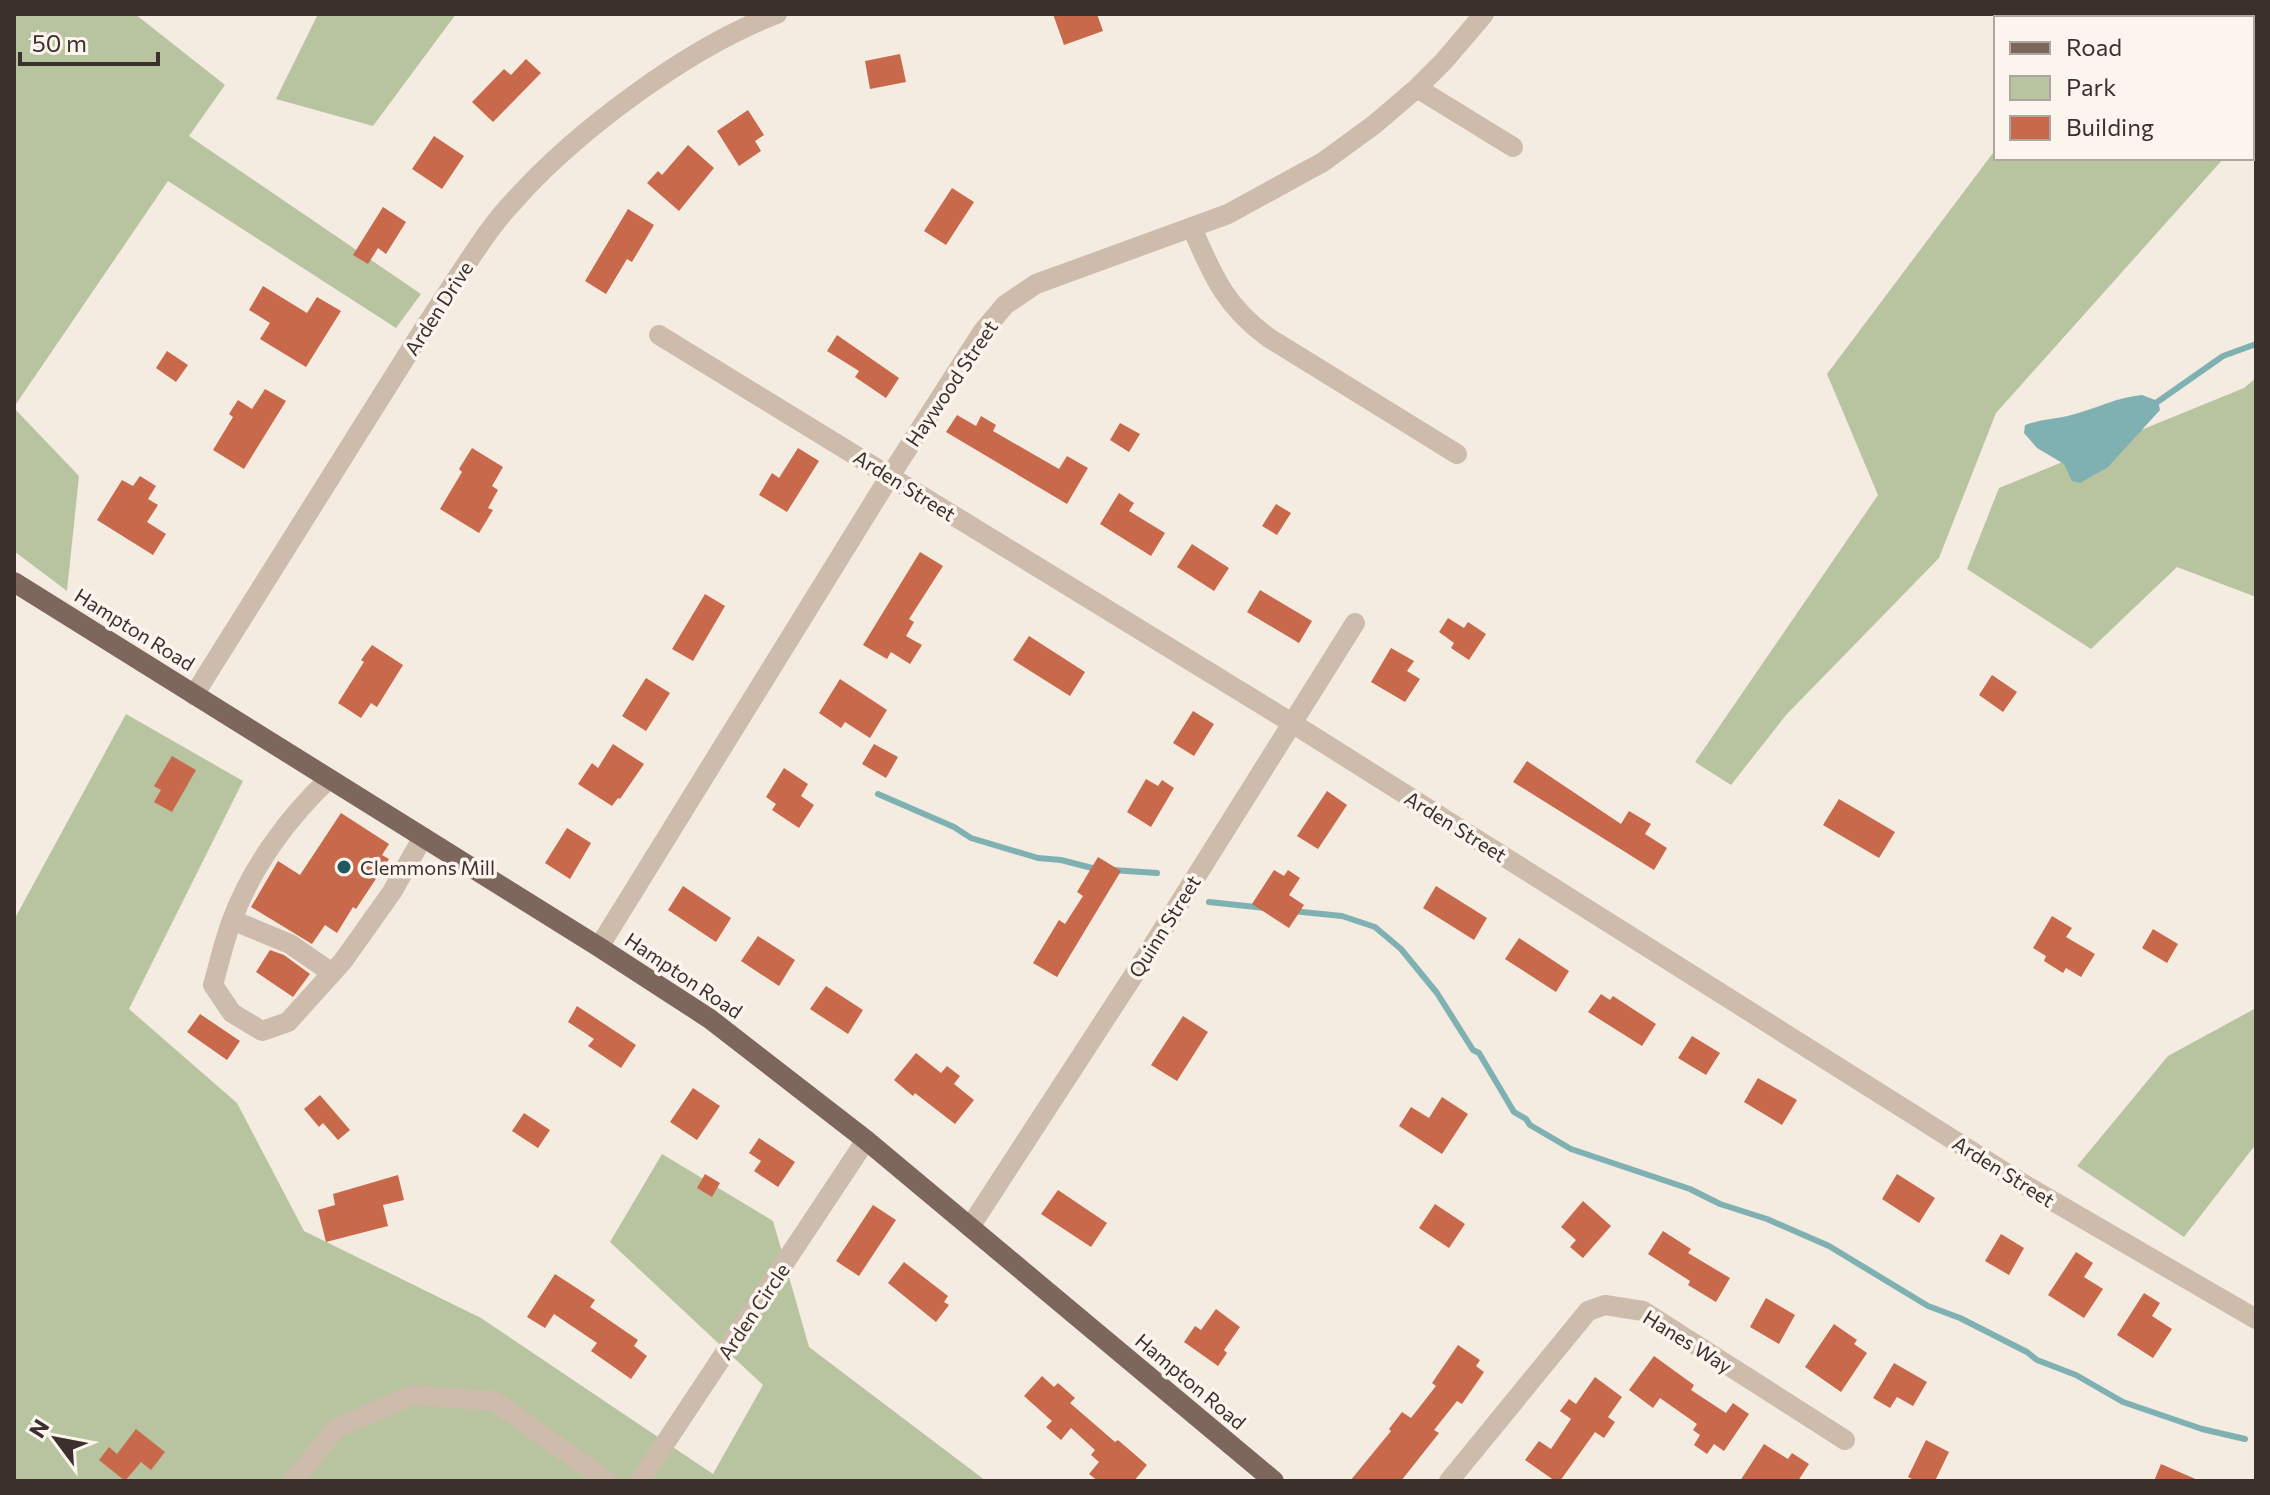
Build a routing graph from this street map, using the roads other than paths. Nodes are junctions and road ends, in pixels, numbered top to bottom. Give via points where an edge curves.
1 (777, 14) edge
2 (1484, 14) edge
3 (1417, 88) junction
4 (1513, 147) dead end
5 (1192, 228) junction
6 (659, 335) dead end
7 (1457, 454) dead end
8 (890, 476) junction
9 (14, 582) edge
10 (1355, 623) dead end
11 (194, 695) junction
12 (1292, 723) junction
13 (329, 779) junction
14 (423, 837) junction
15 (232, 920) junction
16 (599, 947) junction
17 (332, 973) junction
18 (866, 1140) junction
19 (970, 1227) junction
20 (2254, 1318) edge
21 (1845, 1440) dead end
22 (294, 1481) edge
23 (607, 1481) edge
24 (640, 1481) edge
25 (1274, 1481) edge
26 (1449, 1481) edge

1 - 11 street, Arden Drive via 721,39 644,89 514,200 421,332
2 - 3 street, Haywood Street
3 - 4 street
3 - 5 street, Haywood Street via 1323,162
5 - 7 street via 1214,277 1245,320
5 - 8 street, Haywood Street via 1036,284 1005,305
6 - 8 street, Arden Street
8 - 12 street, Arden Street
8 - 16 street, Haywood Street
9 - 11 main road, Hampton Road
10 - 12 street, Quinn Street
11 - 13 main road, Hampton Road
12 - 19 street, Quinn Street
12 - 20 street, Arden Street via 2025,1185
13 - 14 main road, Hampton Road
13 - 15 street via 300,806 255,872
14 - 16 main road, Hampton Road
14 - 17 street via 392,892
15 - 17 street via 290,944
15 - 17 street via 213,985 232,1013 262,1031 288,1022
16 - 18 main road, Hampton Road via 710,1019
18 - 19 main road, Hampton Road
18 - 24 street, Arden Circle
19 - 25 main road, Hampton Road
21 - 26 street, Hanes Way via 1643,1311 1605,1305 1588,1311
22 - 23 street via 335,1429 413,1395 494,1401

